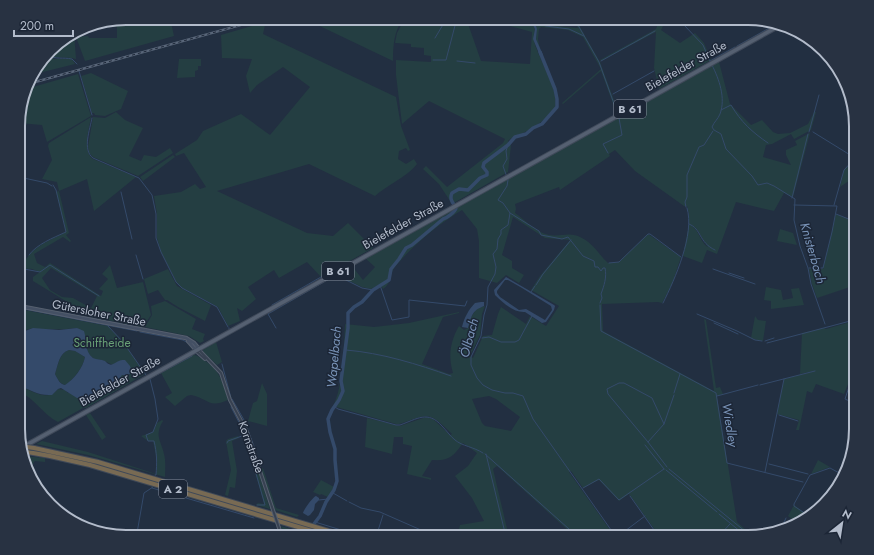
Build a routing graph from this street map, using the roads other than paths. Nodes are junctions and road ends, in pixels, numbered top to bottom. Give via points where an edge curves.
1 (775, 28) edge
2 (25, 307) edge
3 (197, 350) junction
4 (27, 446) edge
5 (27, 449) edge
6 (27, 450) edge
7 (308, 527) junction
8 (314, 529) joint
9 (280, 530) edge
10 (318, 530) edge

1 - 3 main road, Bielefelder Straße / B 61
2 - 3 main road, Gütersloher Straße via 176,336 190,340
3 - 4 main road, Bielefelder Straße / B 61
3 - 9 street, Kornstraße, bridge via 221,373 230,400 247,432
5 - 7 highway, A 2, bridge via 98,462
6 - 7 highway, A 2 via 65,458
7 - 8 highway, A 2
8 - 10 highway, A 2

